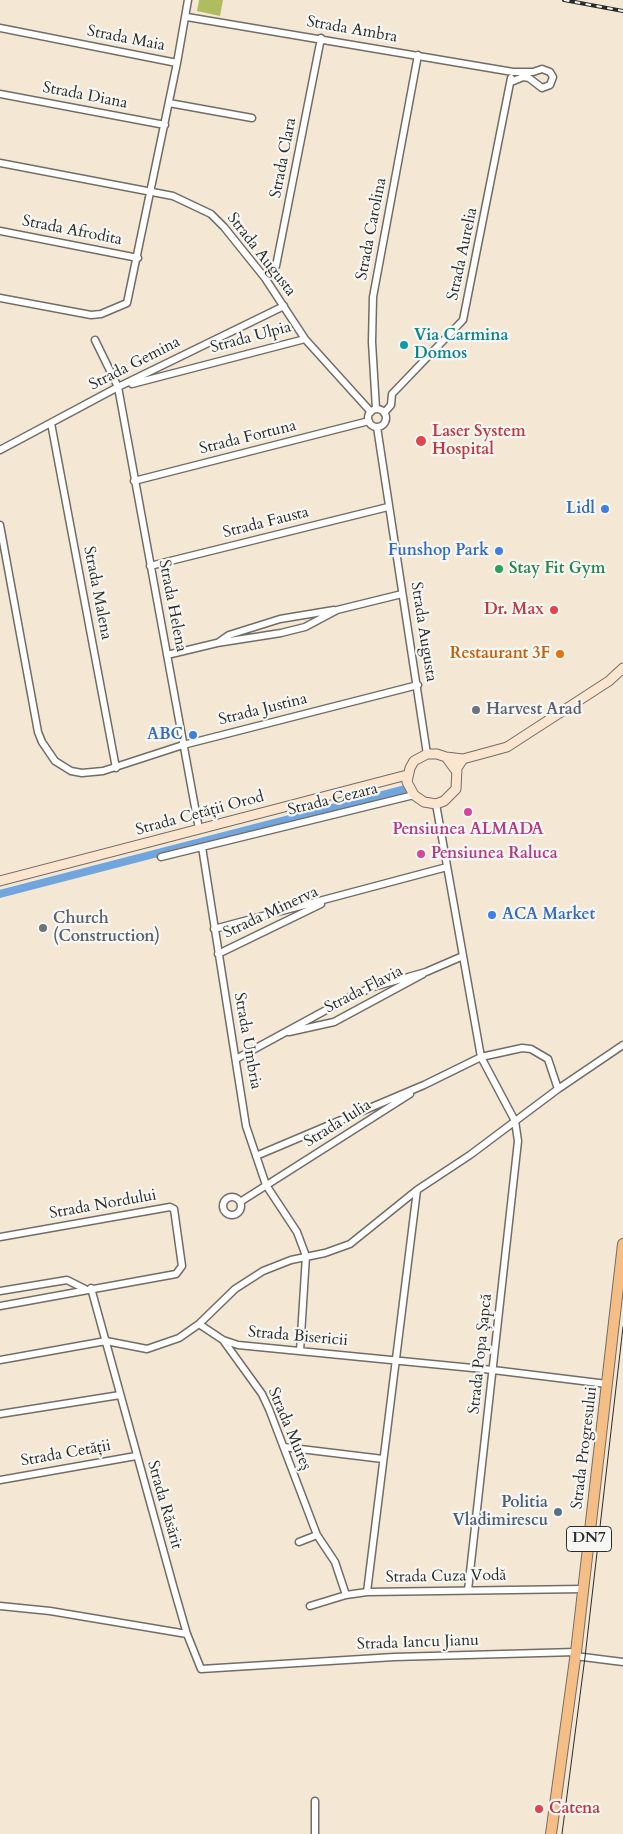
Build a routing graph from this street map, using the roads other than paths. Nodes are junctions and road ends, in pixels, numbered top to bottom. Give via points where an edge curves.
1 (188, 2) edge
2 (187, 17) junction
3 (0, 28) edge
4 (321, 38) junction
5 (418, 55) junction
6 (177, 63) junction
7 (513, 72) junction
8 (511, 82) junction
9 (0, 94) edge
10 (169, 103) junction
11 (252, 118) dead end
12 (165, 125) junction
13 (0, 162) edge
14 (151, 191) junction
15 (0, 231) edge
16 (138, 258) junction
17 (265, 278) junction
18 (0, 298) edge
19 (284, 306) junction
20 (305, 339) junction
21 (95, 340) dead end
22 (118, 387) junction
23 (373, 411) junction
24 (384, 413) junction
25 (368, 421) junction
26 (51, 423) junction
27 (376, 427) junction
28 (0, 450) edge
29 (134, 481) junction
30 (388, 506) junction
31 (0, 525) edge
32 (150, 566) junction
33 (402, 594) junction
34 (338, 610) junction
35 (217, 643) junction
36 (167, 655) junction
37 (623, 668) edge
38 (623, 678) edge
39 (609, 681) junction
40 (418, 685) junction
41 (183, 745) junction
42 (428, 754) junction
43 (446, 757) junction
44 (463, 759) junction
45 (116, 768) junction
46 (457, 772) junction
47 (407, 775) junction
48 (414, 795) junction
49 (436, 804) junction
50 (199, 829) junction
51 (202, 847) junction
52 (161, 857) dead end
53 (447, 867) junction
54 (0, 881) edge
55 (336, 897) junction
56 (214, 929) junction
57 (218, 954) junction
58 (463, 956) junction
59 (426, 972) junction
60 (283, 1033) junction
61 (623, 1045) edge
62 (481, 1057) junction
63 (236, 1058) junction
64 (424, 1085) junction
65 (558, 1089) junction
66 (515, 1121) junction
67 (256, 1156) junction
68 (266, 1185) junction
69 (417, 1190) junction
70 (240, 1202) dead end
71 (0, 1237) edge
72 (623, 1244) edge
73 (306, 1256) junction
74 (88, 1289) junction
75 (0, 1291) edge
76 (0, 1306) edge
77 (200, 1324) junction
78 (223, 1340) junction
79 (106, 1342) junction
80 (300, 1351) junction
81 (0, 1360) edge
82 (396, 1360) junction
83 (493, 1370) junction
84 (607, 1384) junction
85 (120, 1395) junction
86 (0, 1414) edge
87 (284, 1447) junction
88 (136, 1456) junction
89 (384, 1459) junction
90 (0, 1480) edge
91 (317, 1535) junction
92 (299, 1542) dead end
93 (583, 1588) junction
94 (468, 1590) junction
95 (367, 1592) junction
96 (346, 1595) junction
97 (0, 1606) edge
98 (310, 1606) dead end
99 (187, 1634) junction
100 (576, 1654) junction
101 (623, 1662) edge
102 (261, 1665) joint
103 (315, 1800) dead end
104 (316, 1834) edge
105 (551, 1834) edge

1 - 2 street
2 - 4 street, Strada Ambra
2 - 6 street
3 - 6 street, Strada Maia
4 - 5 street, Strada Ambra
4 - 17 street, Strada Clara via 276,266
5 - 7 street, Strada Ambra
5 - 23 street, Strada Carolina via 373,297
6 - 10 street, Strada Maia
7 - 8 street, Strada Aurelia
7 - 8 street, Strada Ambra via 542,69 550,72 552,82 542,88 529,78
8 - 24 street, Strada Aurelia via 463,320 392,394 391,405
9 - 12 street, Strada Diana
10 - 11 street
10 - 12 street, Strada Maia
12 - 14 street, Strada Maia
13 - 14 street, Strada Augusta
14 - 16 street, Strada Maia
14 - 17 street, Strada Augusta via 173,196 211,214
15 - 16 street, Strada Afrodita
16 - 18 street, Strada Maia via 130,300 101,314 90,315
17 - 19 street, Strada Augusta
19 - 20 street, Strada Augusta
19 - 22 street, Strada Gemina
20 - 22 street, Strada Ulpia
20 - 23 street, Strada Augusta
21 - 22 street, Strada Helena
22 - 26 street, Strada Gemina
22 - 29 street, Strada Helena
23 - 24 street
23 - 25 street, Strada Carolina
24 - 27 street, Strada Aurelia via 384,422
25 - 27 street
25 - 29 street, Strada Fortuna
26 - 28 street, Strada Gemina
26 - 45 street, Strada Malena
27 - 30 street, Strada Augusta
29 - 32 street, Strada Helena
30 - 32 street, Strada Fausta
30 - 33 street, Strada Augusta
31 - 45 street via 42,742 59,765 72,771 92,773
32 - 36 street, Strada Helena
33 - 34 street
33 - 40 street, Strada Augusta
34 - 35 street via 280,619
34 - 35 street via 311,624 281,633
35 - 36 street
36 - 41 street, Strada Helena
37 - 39 street
38 - 39 street
39 - 44 street via 507,747
40 - 41 street, Strada Justina
40 - 42 street, Strada Augusta
41 - 45 street, Strada Justina
41 - 50 street, Strada Helena
42 - 43 street
42 - 47 street via 414,761
43 - 44 street
43 - 46 street
44 - 46 street
46 - 49 street via 456,789
47 - 48 street
47 - 50 street, Strada Cetății Orod
48 - 49 street via 424,802
48 - 51 street, Strada Cezara
49 - 53 street
50 - 54 street, Strada Cetății Orod
51 - 52 street, Strada Cezara
51 - 56 street
53 - 55 street, Strada Minerva
53 - 58 street
55 - 56 street, Strada Minerva
55 - 57 street, Strada Minerva
56 - 57 street, Strada Umbria
57 - 63 street, Strada Umbria
58 - 59 street, Strada Flavia
58 - 62 street
59 - 60 street, Strada Flavia via 373,987
59 - 60 street, Strada Flavia via 334,1022
60 - 63 street, Strada Flavia
61 - 65 street
62 - 64 street, Strada Iulia
62 - 65 street, Strada Iulia via 531,1049 548,1058
62 - 66 street
63 - 67 street, Strada Umbria via 246,1126
64 - 67 street, Strada Iulia
64 - 68 street, Strada Iulia
65 - 66 street
66 - 69 street
66 - 83 street, Strada Popa Șapcă via 518,1141
67 - 68 street, Strada Umbria
68 - 70 street, Strada Iulia
68 - 73 street, Strada Umbria via 297,1232
69 - 73 street via 350,1244
69 - 82 street
71 - 74 street, Strada Nordului via 170,1207 174,1209 182,1266 176,1274
72 - 84 main road, Strada Progresului / DN7
73 - 77 street via 277,1264 242,1284
73 - 80 street
74 - 75 street via 67,1280
74 - 76 street
74 - 79 street, Strada Răsărit
77 - 78 street, Strada Bisericii
77 - 79 street via 179,1338 153,1348 138,1349
78 - 80 street, Strada Bisericii via 238,1345
78 - 87 street, Strada Mureș via 262,1394
79 - 81 street
79 - 85 street, Strada Răsărit
80 - 82 street, Strada Bisericii
82 - 83 street, Strada Bisericii
82 - 89 street
83 - 84 street, Strada Bisericii
83 - 94 street, Strada Popa Șapcă
84 - 93 main road, Strada Progresului / DN7
85 - 86 street
85 - 88 street, Strada Răsărit
87 - 89 street
87 - 91 street, Strada Mureș
88 - 90 street, Strada Cetății
88 - 99 street, Strada Răsărit
89 - 95 street
91 - 92 street
91 - 96 street, Strada Mureș via 335,1562
93 - 94 street, Strada Cuza Vodă
93 - 100 main road, Strada Progresului / DN7
94 - 95 street, Strada Cuza Vodă
95 - 96 street, Strada Cuza Vodă
96 - 98 street, Strada Cuza Vodă
97 - 99 street
99 - 102 street, Strada Răsărit via 201,1669
100 - 101 street, Strada Iancu Jianu
100 - 102 street, Strada Iancu Jianu via 394,1657
100 - 105 main road, Strada Progresului / DN7
103 - 104 street

